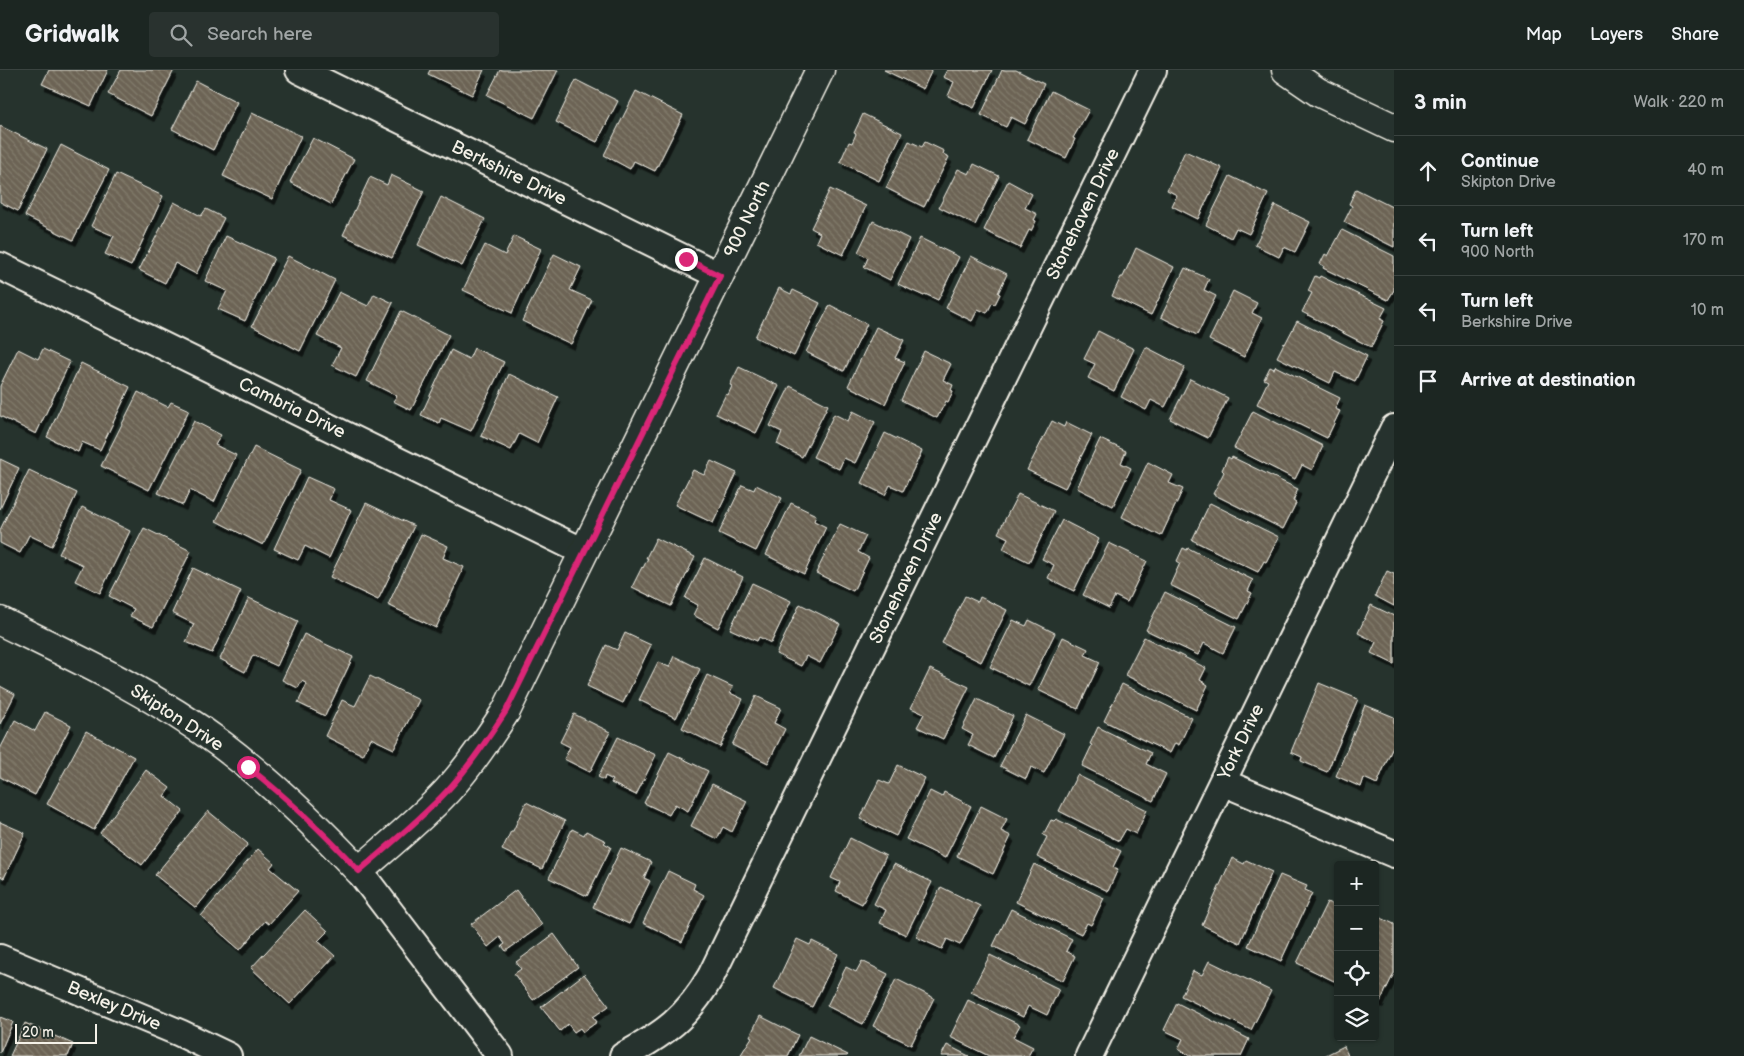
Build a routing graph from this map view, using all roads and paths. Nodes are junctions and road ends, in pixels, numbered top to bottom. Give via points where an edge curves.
1 (299, 70) edge
2 (820, 70) edge
3 (1153, 70) edge
4 (1286, 70) edge
5 (1394, 128) edge
6 (0, 266) edge
7 (720, 276) junction
8 (1394, 428) edge
9 (584, 552) junction
10 (0, 621) edge
11 (1222, 782) junction
12 (1394, 854) edge
13 (359, 871) junction
14 (0, 958) edge
15 (228, 1056) edge
16 (500, 1056) edge
17 (623, 1056) edge
18 (1089, 1056) edge

1 - 7 street, Berkshire Drive
2 - 7 street, 900 North
3 - 17 street, Stonehaven Drive via 711,976 679,1019
4 - 5 street via 1318,92
6 - 9 street, Cambria Drive
7 - 9 street, 900 North
8 - 11 street, York Drive
9 - 13 street, 900 North via 506,711 488,740 447,791
10 - 13 street, Skipton Drive via 125,684 222,745 300,810
11 - 12 street
11 - 18 street, York Drive
13 - 16 street, Skipton Drive
14 - 15 street, Bexley Drive

